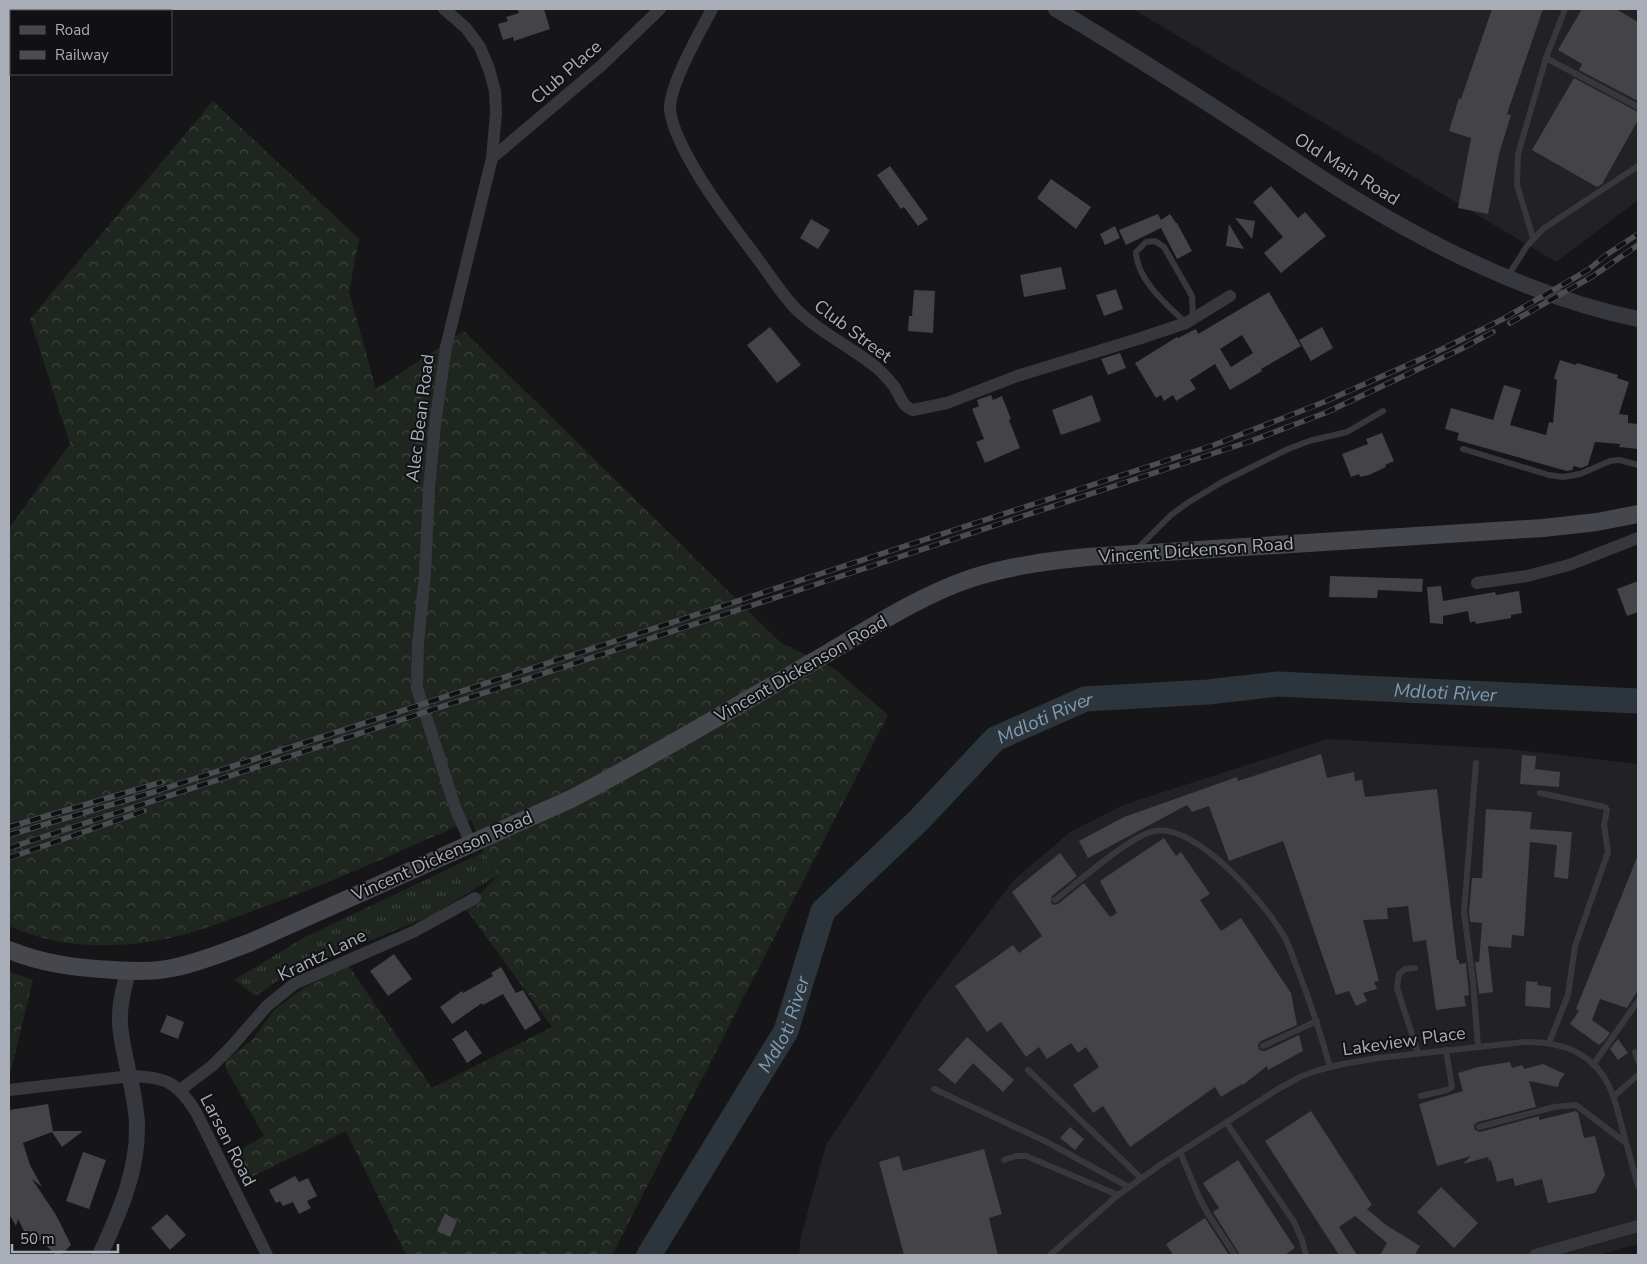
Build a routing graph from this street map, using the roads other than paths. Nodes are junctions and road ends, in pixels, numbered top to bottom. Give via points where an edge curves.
1 (444, 9) edge
2 (660, 9) edge
3 (712, 9) edge
4 (1056, 9) edge
5 (1565, 9) edge
6 (1546, 58) junction
7 (1638, 107) edge
8 (492, 158) junction
9 (1638, 166) edge
10 (1533, 238) junction
11 (1507, 276) junction
12 (1230, 296) dead end
13 (1638, 319) edge
14 (1190, 320) junction
15 (1383, 411) dead end
16 (1463, 449) dead end
17 (1638, 465) edge
18 (1638, 514) edge
19 (1638, 538) edge
20 (1133, 554) junction
21 (1477, 583) dead end
22 (1476, 763) dead end
23 (1540, 793) dead end
24 (471, 844) junction
25 (475, 898) dead end
26 (1055, 900) dead end
27 (9, 950) edge
28 (1416, 968) dead end
29 (128, 971) junction
30 (1638, 1001) edge
31 (1317, 1021) junction
32 (1549, 1043) junction
33 (1263, 1046) dead end
34 (1478, 1046) junction
35 (1446, 1050) junction
36 (1635, 1052) dead end
37 (1418, 1053) junction
38 (1638, 1061) edge
39 (1593, 1065) junction
40 (1330, 1067) junction
41 (1028, 1070) dead end
42 (1638, 1075) edge
43 (131, 1076) junction
44 (934, 1089) dead end
45 (9, 1090) edge
46 (180, 1090) junction
47 (1421, 1096) dead end
48 (1614, 1096) junction
49 (1226, 1122) junction
50 (1479, 1127) dead end
51 (1626, 1143) junction
52 (1180, 1152) junction
53 (1004, 1160) dead end
54 (1636, 1169) edge
55 (1142, 1178) junction
56 (1638, 1186) edge
57 (1129, 1187) junction
58 (1118, 1195) junction
59 (1638, 1226) edge
60 (100, 1255) edge
61 (267, 1255) edge
62 (1050, 1255) edge
63 (1235, 1255) edge
64 (1306, 1255) edge
65 (1535, 1255) edge

1 - 8 street, Alec Bean Road via 466,28 480,47 489,69 496,113
2 - 8 street, Club Place via 602,65
3 - 14 street, Club Street via 684,64 670,109 688,157 742,238 797,310 878,368 909,409 947,403 1017,376
4 - 11 street, Old Main Road via 1355,199 1408,230
5 - 6 lane
6 - 7 lane
6 - 10 lane via 1518,154 1517,185
8 - 24 street, Alec Bean Road via 446,347 429,489 417,666 417,688 455,807
9 - 10 lane
10 - 11 lane
11 - 13 street, Old Main Road via 1584,306
12 - 14 street, Club Street
14 - 14 lane via 1157,296 1146,279 1136,260 1136,252 1146,242 1154,241 1164,247 1192,296
15 - 20 lane via 1346,432 1288,449 1222,482 1171,515
16 - 17 lane via 1563,477 1620,460
18 - 20 main road, Vincent Dickenson Road via 1543,528
19 - 21 street via 1569,565 1527,576
20 - 24 main road, Vincent Dickenson Road via 1004,569 932,595 623,772
22 - 34 lane via 1464,912
23 - 32 lane via 1607,810 1604,825 1608,852 1575,946 1568,995
24 - 29 main road, Vincent Dickenson Road via 249,943 172,968
25 - 46 street, Krantz Lane via 413,932 294,984 267,1006 212,1066
26 - 31 lane via 1125,846 1155,830 1195,842 1256,897 1285,939
27 - 29 main road, Vincent Dickenson Road via 52,964
28 - 37 lane via 1405,969 1399,974 1397,988
29 - 43 street via 121,998 120,1023
30 - 39 lane
31 - 33 lane
31 - 40 lane
32 - 34 lane, Lakeview Place
32 - 39 lane, Lakeview Place via 1577,1052
34 - 35 lane, Lakeview Place
35 - 37 lane, Lakeview Place
35 - 47 lane via 1452,1087
36 - 38 lane
37 - 40 lane, Lakeview Place
39 - 48 lane, Lakeview Place
40 - 49 lane, Lakeview Place via 1302,1076
41 - 55 lane
42 - 48 lane
43 - 45 street, Larsen Road
43 - 46 street, Larsen Road via 160,1079
43 - 60 street via 136,1101 136,1158 127,1192
44 - 57 lane via 1044,1141
46 - 61 street, Larsen Road via 196,1112
48 - 51 lane, Lakeview Place
49 - 52 lane, Lakeview Place
49 - 64 lane via 1294,1222
50 - 51 lane via 1576,1104
51 - 54 lane, Lakeview Place
52 - 55 lane, Lakeview Place
52 - 63 lane via 1203,1206
53 - 58 lane via 1026,1156
54 - 56 lane, Lakeview Place
55 - 57 lane, Lakeview Place
57 - 58 lane, Lakeview Place
58 - 62 lane, Lakeview Place
59 - 65 street

